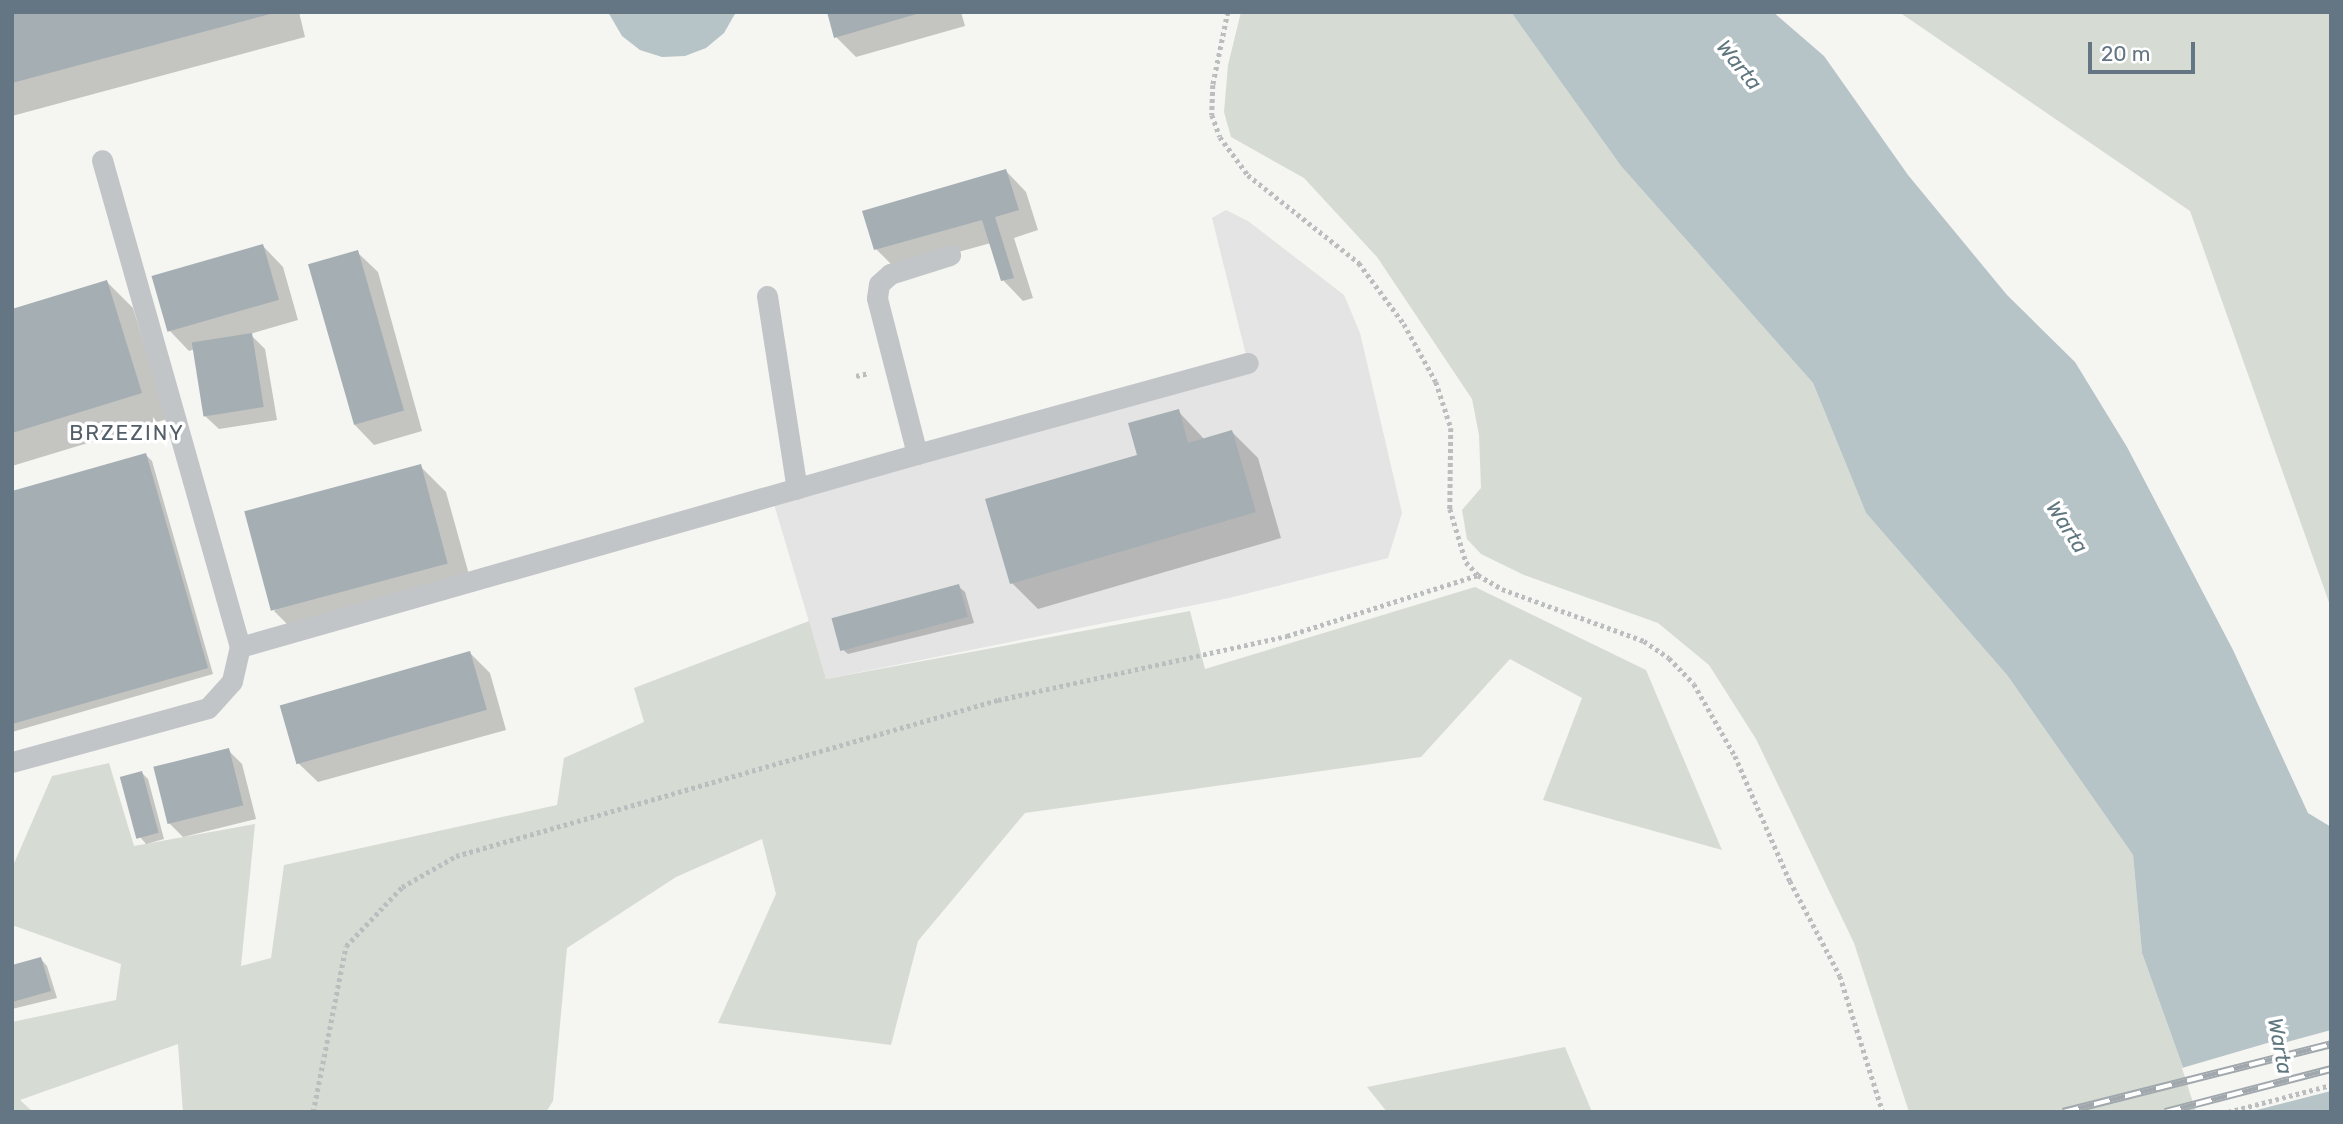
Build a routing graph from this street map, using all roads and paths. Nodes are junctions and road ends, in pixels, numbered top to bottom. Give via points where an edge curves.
1 (1228, 12) edge
2 (102, 160) dead end
3 (950, 255) dead end
4 (767, 296) dead end
5 (1248, 363) dead end
6 (917, 454) junction
7 (797, 489) junction
8 (1478, 575) junction
9 (240, 647) junction
10 (12, 762) edge
11 (2331, 1086) edge
12 (313, 1112) edge
13 (1883, 1112) edge
14 (2228, 1112) edge

1 - 8 path via 1213,85 1212,115 1220,137 1248,174 1359,263 1404,324 1436,382 1451,428 1450,509 1466,562
2 - 9 lane
3 - 6 lane via 890,274 879,284 877,298
4 - 7 lane
5 - 6 lane
6 - 7 lane
7 - 9 lane
8 - 12 path via 1287,636 998,700 456,856 401,887 346,946
8 - 13 path via 1502,589 1644,641 1694,684 1735,756 1790,881 1835,966
9 - 10 lane via 232,681 208,708
11 - 14 path

